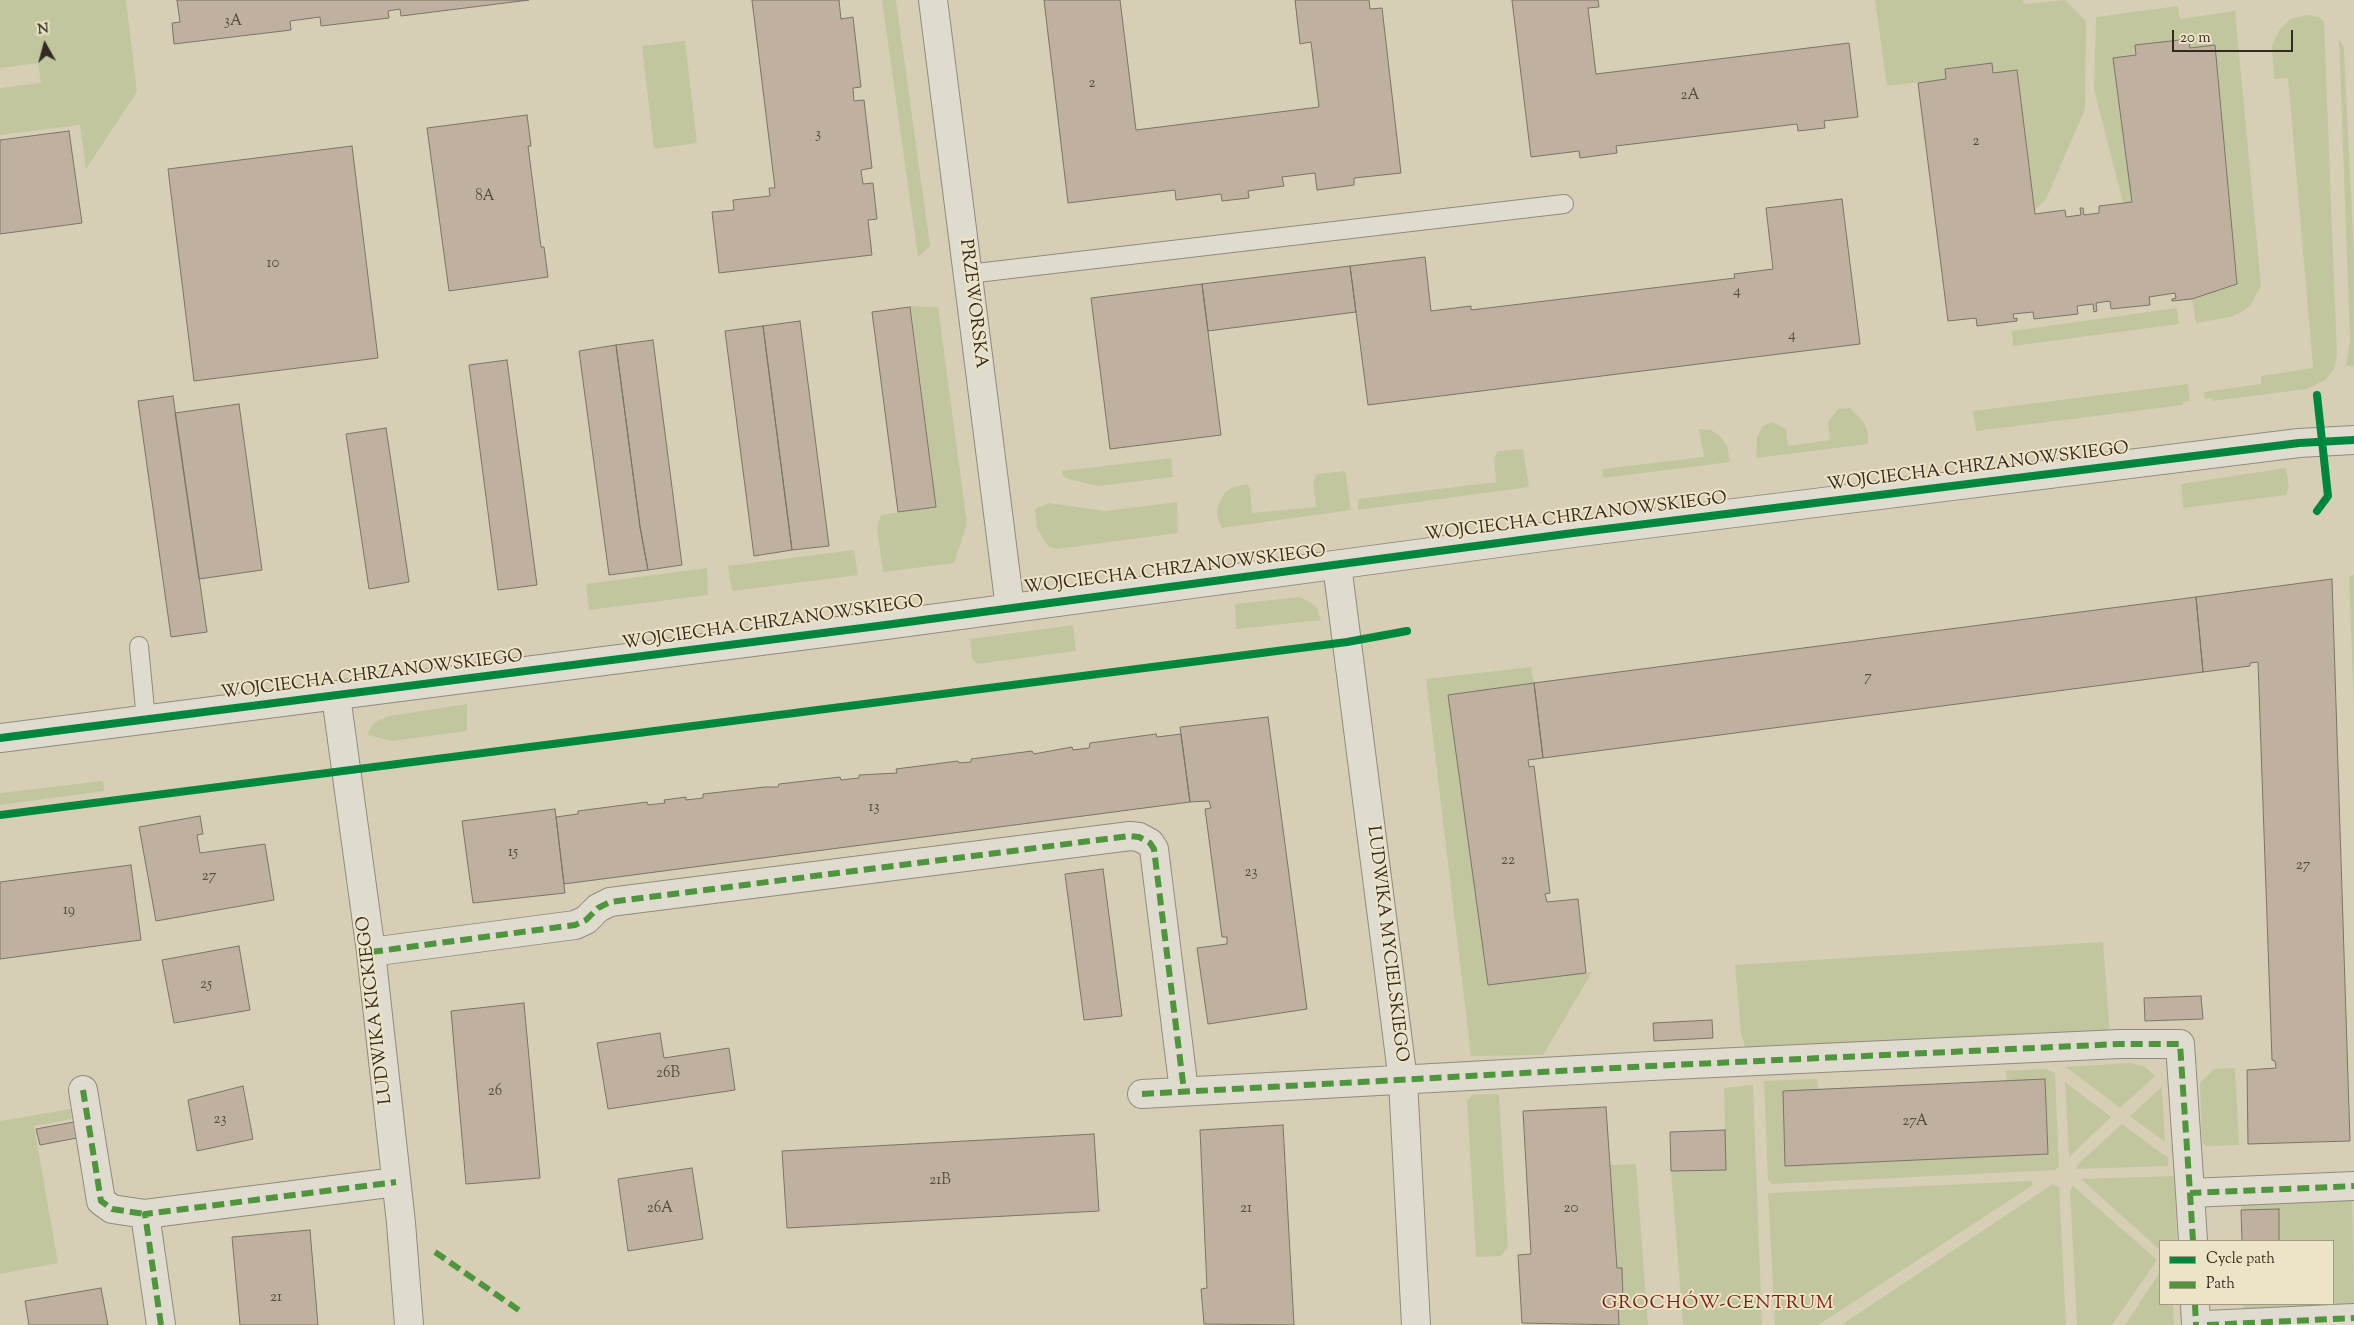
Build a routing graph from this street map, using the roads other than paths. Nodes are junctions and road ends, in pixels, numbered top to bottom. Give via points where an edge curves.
1 (933, 0) edge
2 (1564, 204) dead end
3 (968, 274) junction
4 (2354, 440) edge
5 (1337, 565) junction
6 (1010, 608) junction
7 (139, 646) dead end
8 (336, 696) junction
9 (146, 720) junction
10 (0, 738) edge
11 (371, 952) junction
12 (1403, 1080) junction
13 (83, 1090) dead end
14 (1184, 1091) junction
15 (1142, 1094) dead end
16 (396, 1182) junction
17 (2354, 1186) edge
18 (2190, 1193) junction
19 (145, 1214) junction
20 (2193, 1240) edge
21 (2195, 1305) edge
22 (2354, 1318) edge
23 (161, 1325) edge
24 (410, 1325) edge
25 (1416, 1325) edge
26 (2196, 1325) edge
27 (2207, 1325) edge

1 - 3 street, PRZEWORSKA
2 - 3 lane
3 - 6 street, PRZEWORSKA
4 - 5 street, WOJCIECHA CHRZANOWSKIEGO via 2299,443
5 - 6 street, WOJCIECHA CHRZANOWSKIEGO
5 - 12 street, LUDWIKA MYCIELSKIEGO
6 - 8 street, WOJCIECHA CHRZANOWSKIEGO
7 - 9 lane
8 - 9 street, WOJCIECHA CHRZANOWSKIEGO
8 - 11 street, LUDWIKA KICKIEGO
9 - 10 street, WOJCIECHA CHRZANOWSKIEGO
11 - 14 street via 575,925 610,902 1139,837 1154,849
11 - 16 street, LUDWIKA KICKIEGO
12 - 14 street
12 - 18 street via 2119,1044 2180,1044
12 - 25 street, LUDWIKA MYCIELSKIEGO
13 - 19 street via 100,1201 112,1209
14 - 15 street
16 - 19 street
16 - 24 street, LUDWIKA KICKIEGO
17 - 18 street
18 - 20 street
19 - 23 street
21 - 26 street
22 - 27 street

